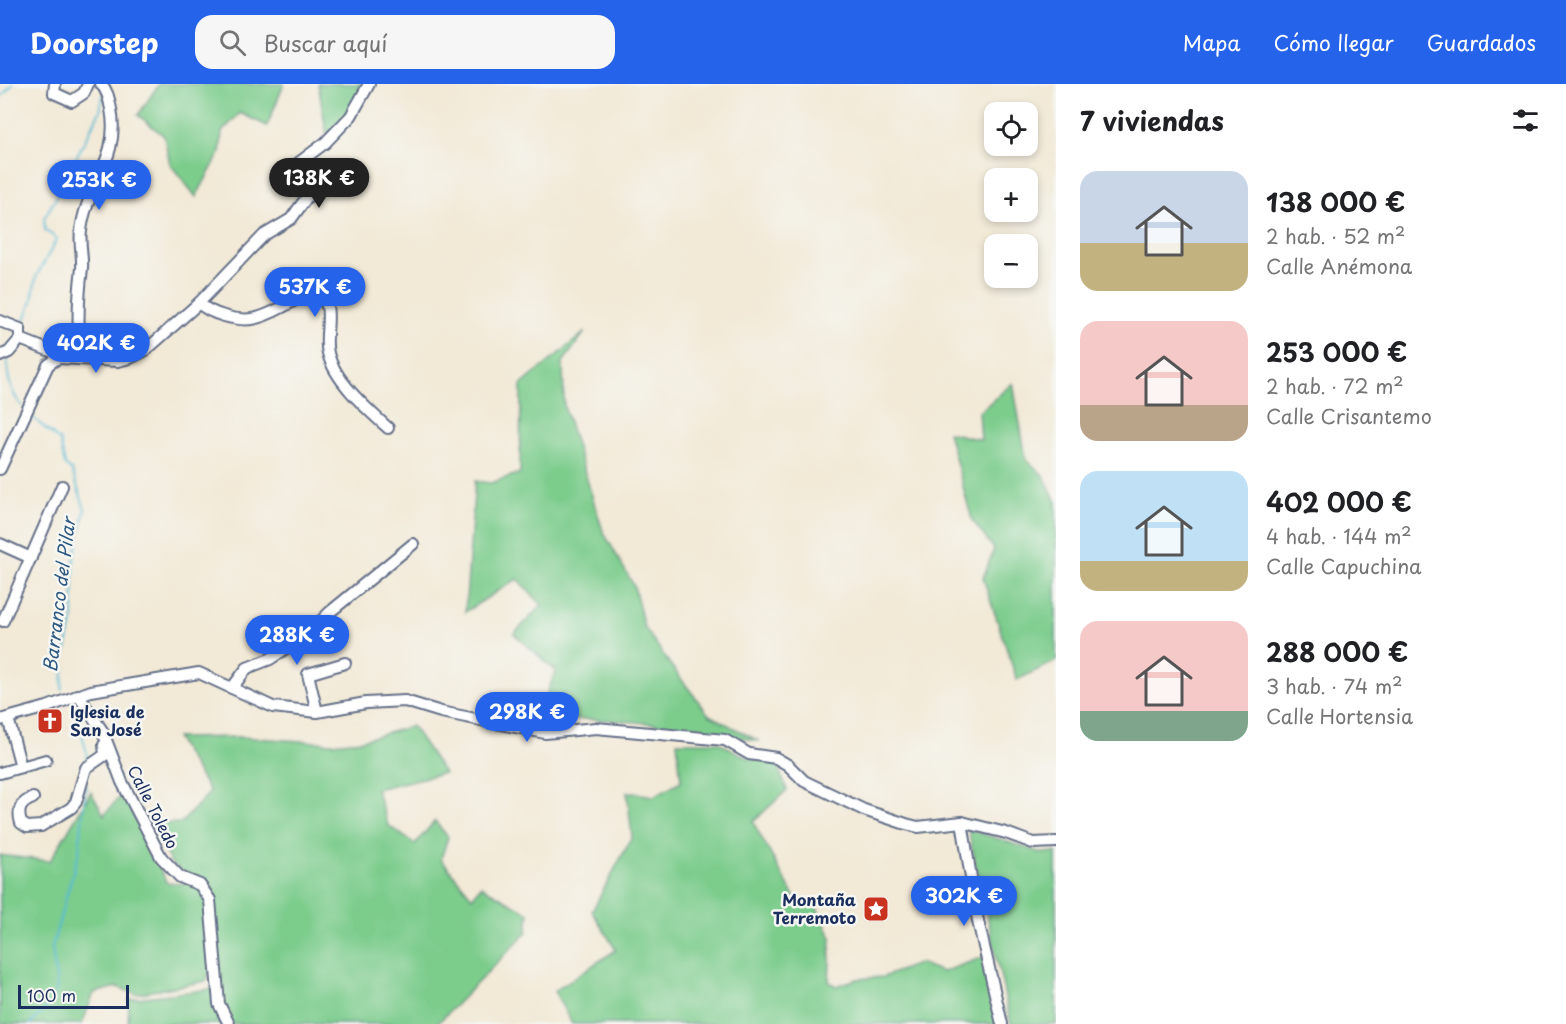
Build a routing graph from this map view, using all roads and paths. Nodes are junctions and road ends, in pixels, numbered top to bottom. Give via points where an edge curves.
1 (55, 84) edge
2 (88, 84) edge
3 (101, 84) edge
4 (369, 84) edge
5 (199, 303) junction
6 (0, 321) edge
7 (20, 339) junction
8 (0, 356) edge
9 (58, 358) junction
10 (81, 359) junction
11 (387, 428) dead end
12 (0, 470) edge
13 (62, 486) dead end
14 (0, 544) edge
15 (413, 544) dead end
16 (31, 558) junction
17 (3, 621) dead end
18 (345, 663) dead end
19 (232, 688) junction
20 (78, 695) junction
21 (317, 712) junction
22 (4, 719) edge
23 (103, 732) junction
24 (46, 760) dead end
25 (21, 767) junction
26 (0, 773) edge
27 (33, 798) dead end
28 (962, 822) junction
29 (1056, 842) edge
30 (229, 1024) edge
31 (1002, 1024) edge

1 - 2 street via 54,93 72,101 84,93
3 - 10 street via 106,89 114,138 107,165 85,208 81,233
4 - 5 street via 351,116 325,143 293,167 294,176 310,190 309,198 291,219 264,235
5 - 10 street via 139,355 118,361
5 - 11 street via 210,312 252,319 303,297 310,288 318,292 329,311 326,345 334,370
6 - 7 street via 20,329
7 - 8 street
7 - 9 street via 53,352
9 - 10 street
9 - 12 street via 43,373
13 - 16 street
14 - 16 street
15 - 19 street via 310,632 270,659 247,668
16 - 17 street
18 - 21 street via 308,675
19 - 20 street via 192,673
19 - 21 street via 273,707
20 - 22 street
20 - 23 street, Calle Toledo
21 - 28 street via 405,700 441,712 545,733 597,728 725,740 749,754 776,758 804,781 864,810 918,827
22 - 25 street
23 - 27 street via 105,755 86,768 71,808 41,826 27,827 21,823 20,807
23 - 30 street, Calle Toledo via 122,782 161,857 180,877 200,885 210,900 219,1004
24 - 25 street
25 - 26 street
28 - 29 street via 1033,843
28 - 31 street via 978,921

